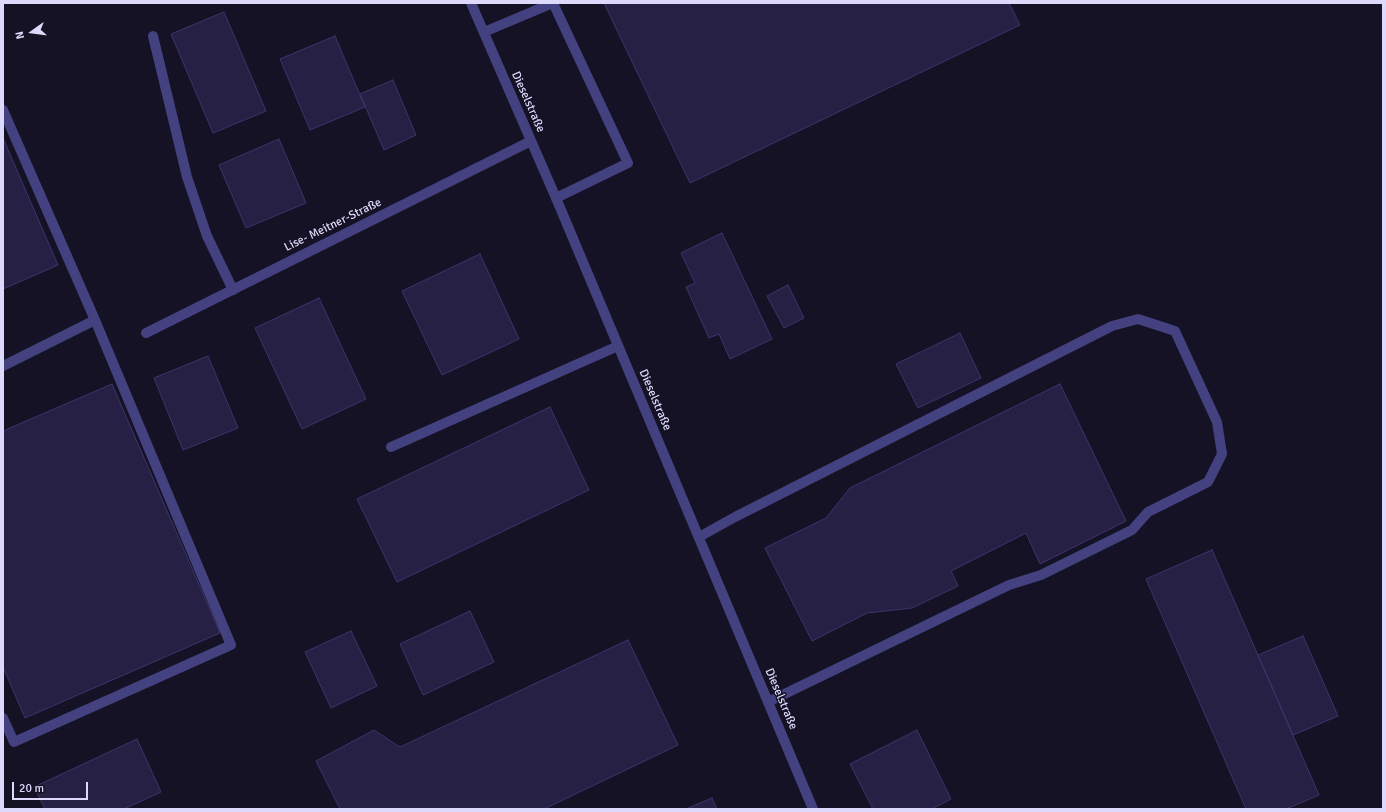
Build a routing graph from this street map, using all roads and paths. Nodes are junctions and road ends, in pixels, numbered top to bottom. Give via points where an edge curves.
1 (471, 3) edge
2 (553, 3) edge
3 (484, 32) junction
4 (153, 36) dead end
5 (3, 110) edge
6 (531, 141) junction
7 (556, 198) junction
8 (233, 290) junction
9 (95, 320) junction
10 (146, 333) dead end
11 (618, 346) junction
12 (3, 366) edge
13 (391, 447) dead end
14 (699, 537) junction
15 (768, 702) junction
16 (3, 718) edge
17 (813, 809) edge

1 - 3 street, Dieselstraße
2 - 3 street
2 - 7 street via 628,163
3 - 6 street, Dieselstraße
4 - 8 street via 187,177 207,236
5 - 9 street
6 - 7 street, Dieselstraße
6 - 8 street, Lise- Meitner-Straße
7 - 11 street, Dieselstraße
8 - 10 street, Lise- Meitner-Straße
9 - 12 street
9 - 16 street via 231,645 14,742
11 - 13 street
11 - 14 street, Dieselstraße
14 - 15 street, Dieselstraße
14 - 15 street via 1112,326 1138,319 1175,331 1217,422 1222,454 1208,482 1148,512 1132,530 1041,575 1008,585
15 - 17 street, Dieselstraße

